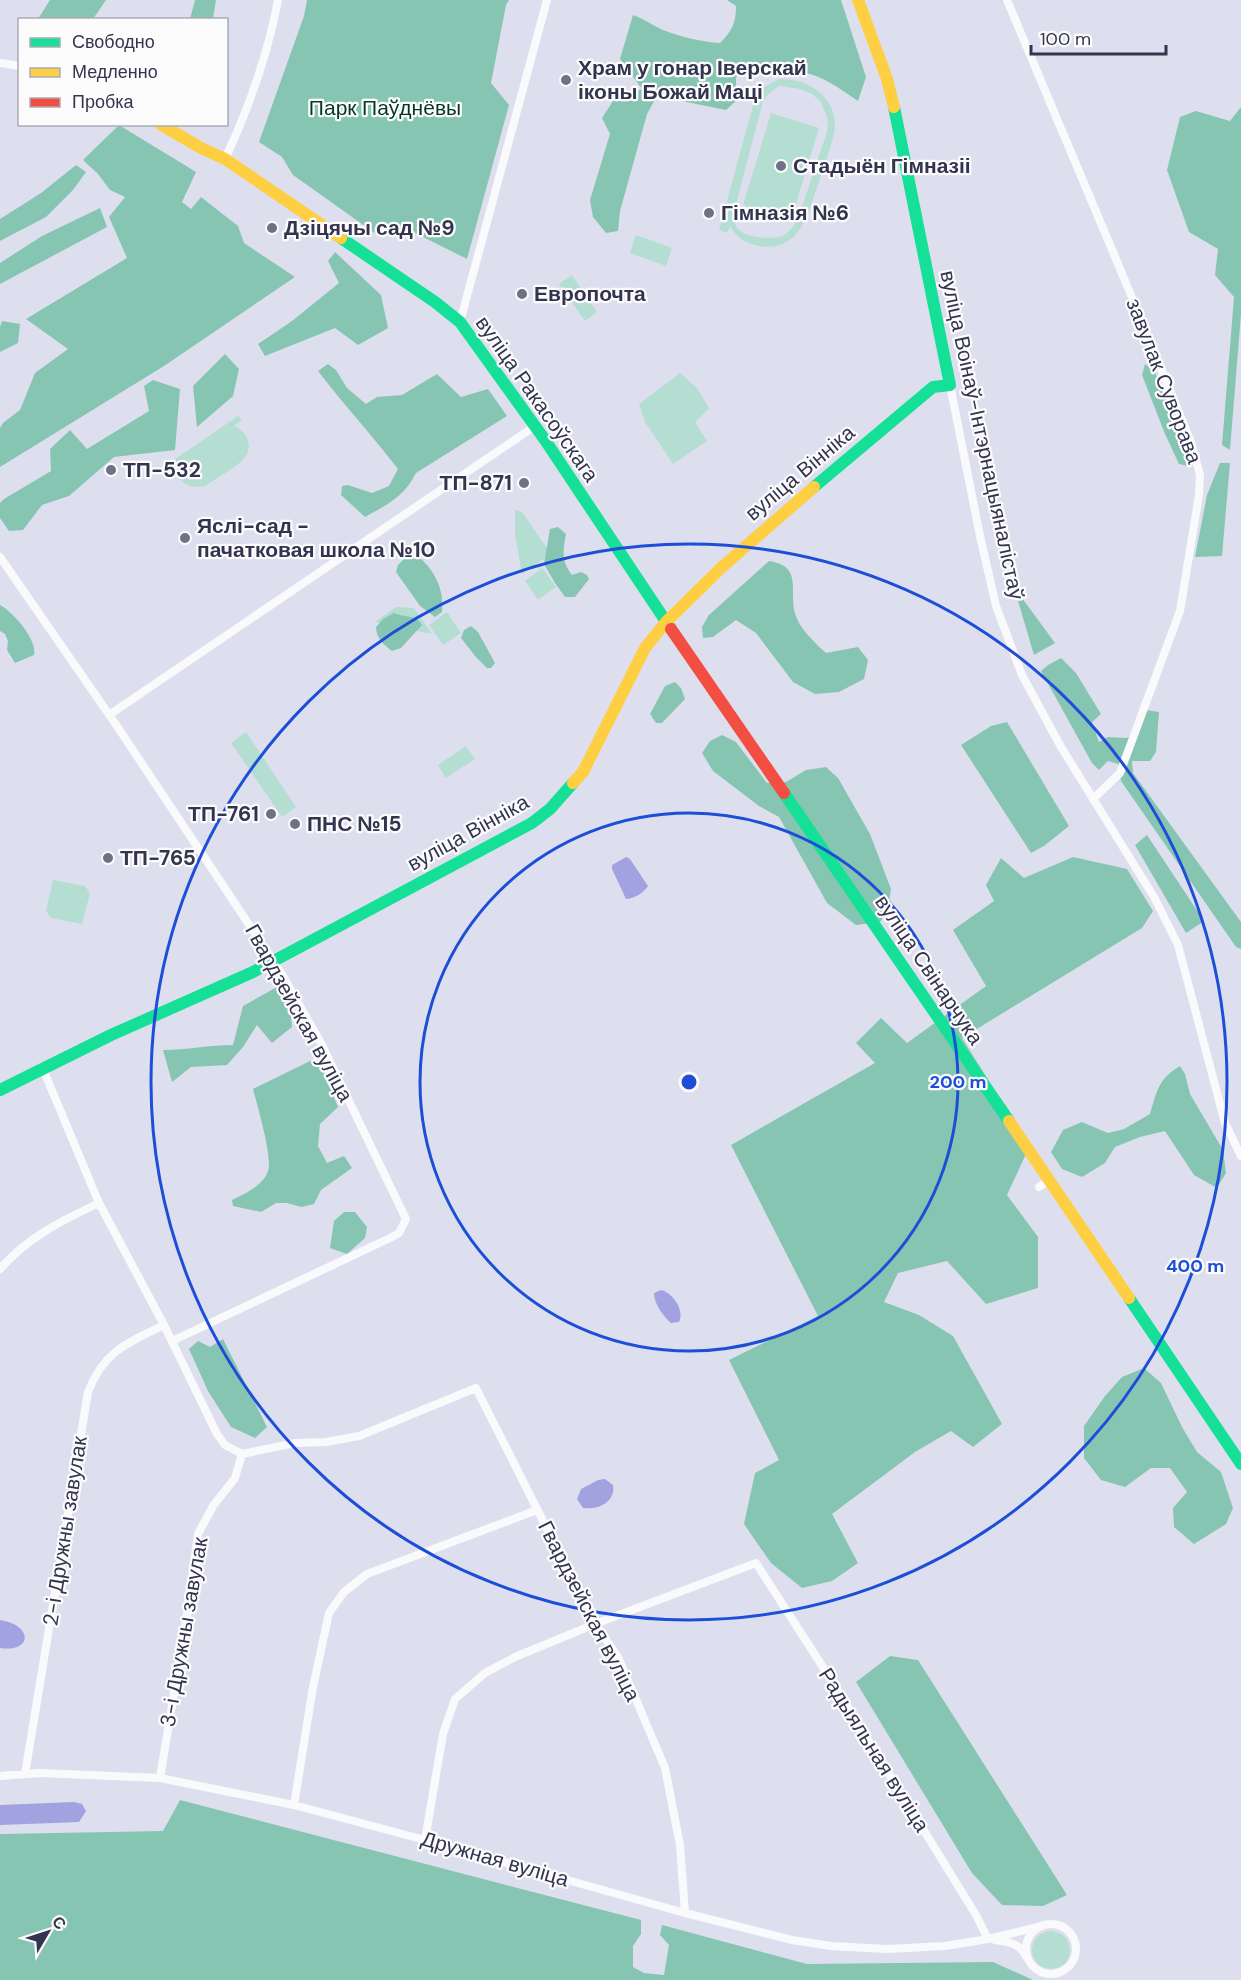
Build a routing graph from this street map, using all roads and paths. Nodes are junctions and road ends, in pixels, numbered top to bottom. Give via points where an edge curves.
1 (278, 0) edge
2 (547, 0) edge
3 (858, 0) edge
4 (1007, 0) edge
5 (0, 63) edge
6 (18, 66) edge
7 (163, 126) edge
8 (225, 159) junction
9 (460, 322) junction
10 (950, 385) junction
11 (535, 426) junction
12 (0, 556) edge
13 (3, 568) edge
14 (666, 622) junction
15 (684, 646) joint
16 (109, 715) junction
17 (1093, 799) junction
18 (273, 961) junction
19 (43, 1069) junction
20 (0, 1090) edge
21 (1241, 1156) edge
22 (99, 1203) junction
23 (0, 1269) edge
24 (164, 1325) junction
25 (172, 1341) junction
26 (242, 1454) junction
27 (1241, 1464) edge
28 (537, 1510) junction
29 (595, 1624) junction
30 (25, 1774) junction
31 (0, 1776) edge
32 (160, 1778) junction
33 (294, 1806) junction
34 (425, 1840) junction
35 (685, 1913) junction
36 (1042, 1926) junction
37 (988, 1939) junction
38 (1028, 1959) junction

1 - 8 street via 272,31
2 - 9 street
3 - 10 street, вуліца Воінаў-Інтэрнацыяналістаў via 898,122
4 - 17 street, завулак Суворава via 1131,294 1191,442 1200,475 1180,611 1120,773
5 - 6 street
7 - 8 street, вуліца Ракасоўскага
8 - 9 street, вуліца Ракасоўскага
9 - 11 street, вуліца Ракасоўскага
10 - 14 street, вуліца Вінніка via 933,387 777,518
10 - 17 street, вуліца Воінаў-Інтэрнацыяналістаў via 996,606 1022,675
11 - 14 street, вуліца Ракасоўскага
11 - 16 street
12 - 13 street, Гвардзейская вуліца
13 - 16 street, Гвардзейская вуліца
14 - 15 street, вуліца Ракасоўскага
14 - 18 street, вуліца Вінніка via 645,648 582,772 550,808 513,834
15 - 27 street, вуліца Свінарчука via 1044,1184
16 - 18 street, Гвардзейская вуліца
17 - 21 street, вуліца Воінаў-Інтэрнацыяналістаў via 1154,897 1178,945 1225,1123
18 - 19 street, вуліца Вінніка
18 - 25 street, Гвардзейская вуліца via 321,1043 406,1219 399,1233 390,1238
19 - 20 street, вуліца Вінніка
19 - 22 street
22 - 23 street via 49,1227 14,1253
22 - 24 street
24 - 25 street
24 - 30 street, 2-і Дружны завулак via 124,1345 110,1357 96,1373 88,1392
25 - 26 street via 217,1434
26 - 28 street, Гвардзейская вуліца via 359,1436 476,1388
26 - 32 street, 3-і Дружны завулак via 235,1478 198,1534
28 - 29 street, Гвардзейская вуліца
28 - 33 street via 367,1574 344,1592 329,1613
29 - 34 street via 485,1673 455,1699 443,1734
29 - 35 street, Гвардзейская вуліца via 618,1657 665,1768 680,1845
29 - 37 street, Радыяльная вуліца via 756,1563
30 - 31 street, Дружная вуліца
30 - 32 street, Дружная вуліца
32 - 33 street, Дружная вуліца
33 - 34 street, Дружная вуліца
34 - 35 street, Дружная вуліца
35 - 37 street, Дружная вуліца via 831,1946 887,1949
36 - 37 street, Дружная вуліца
36 - 38 street via 1027,1943
36 - 38 street via 1058,1926 1071,1935 1074,1958 1063,1971 1047,1974
37 - 38 street via 1014,1943

